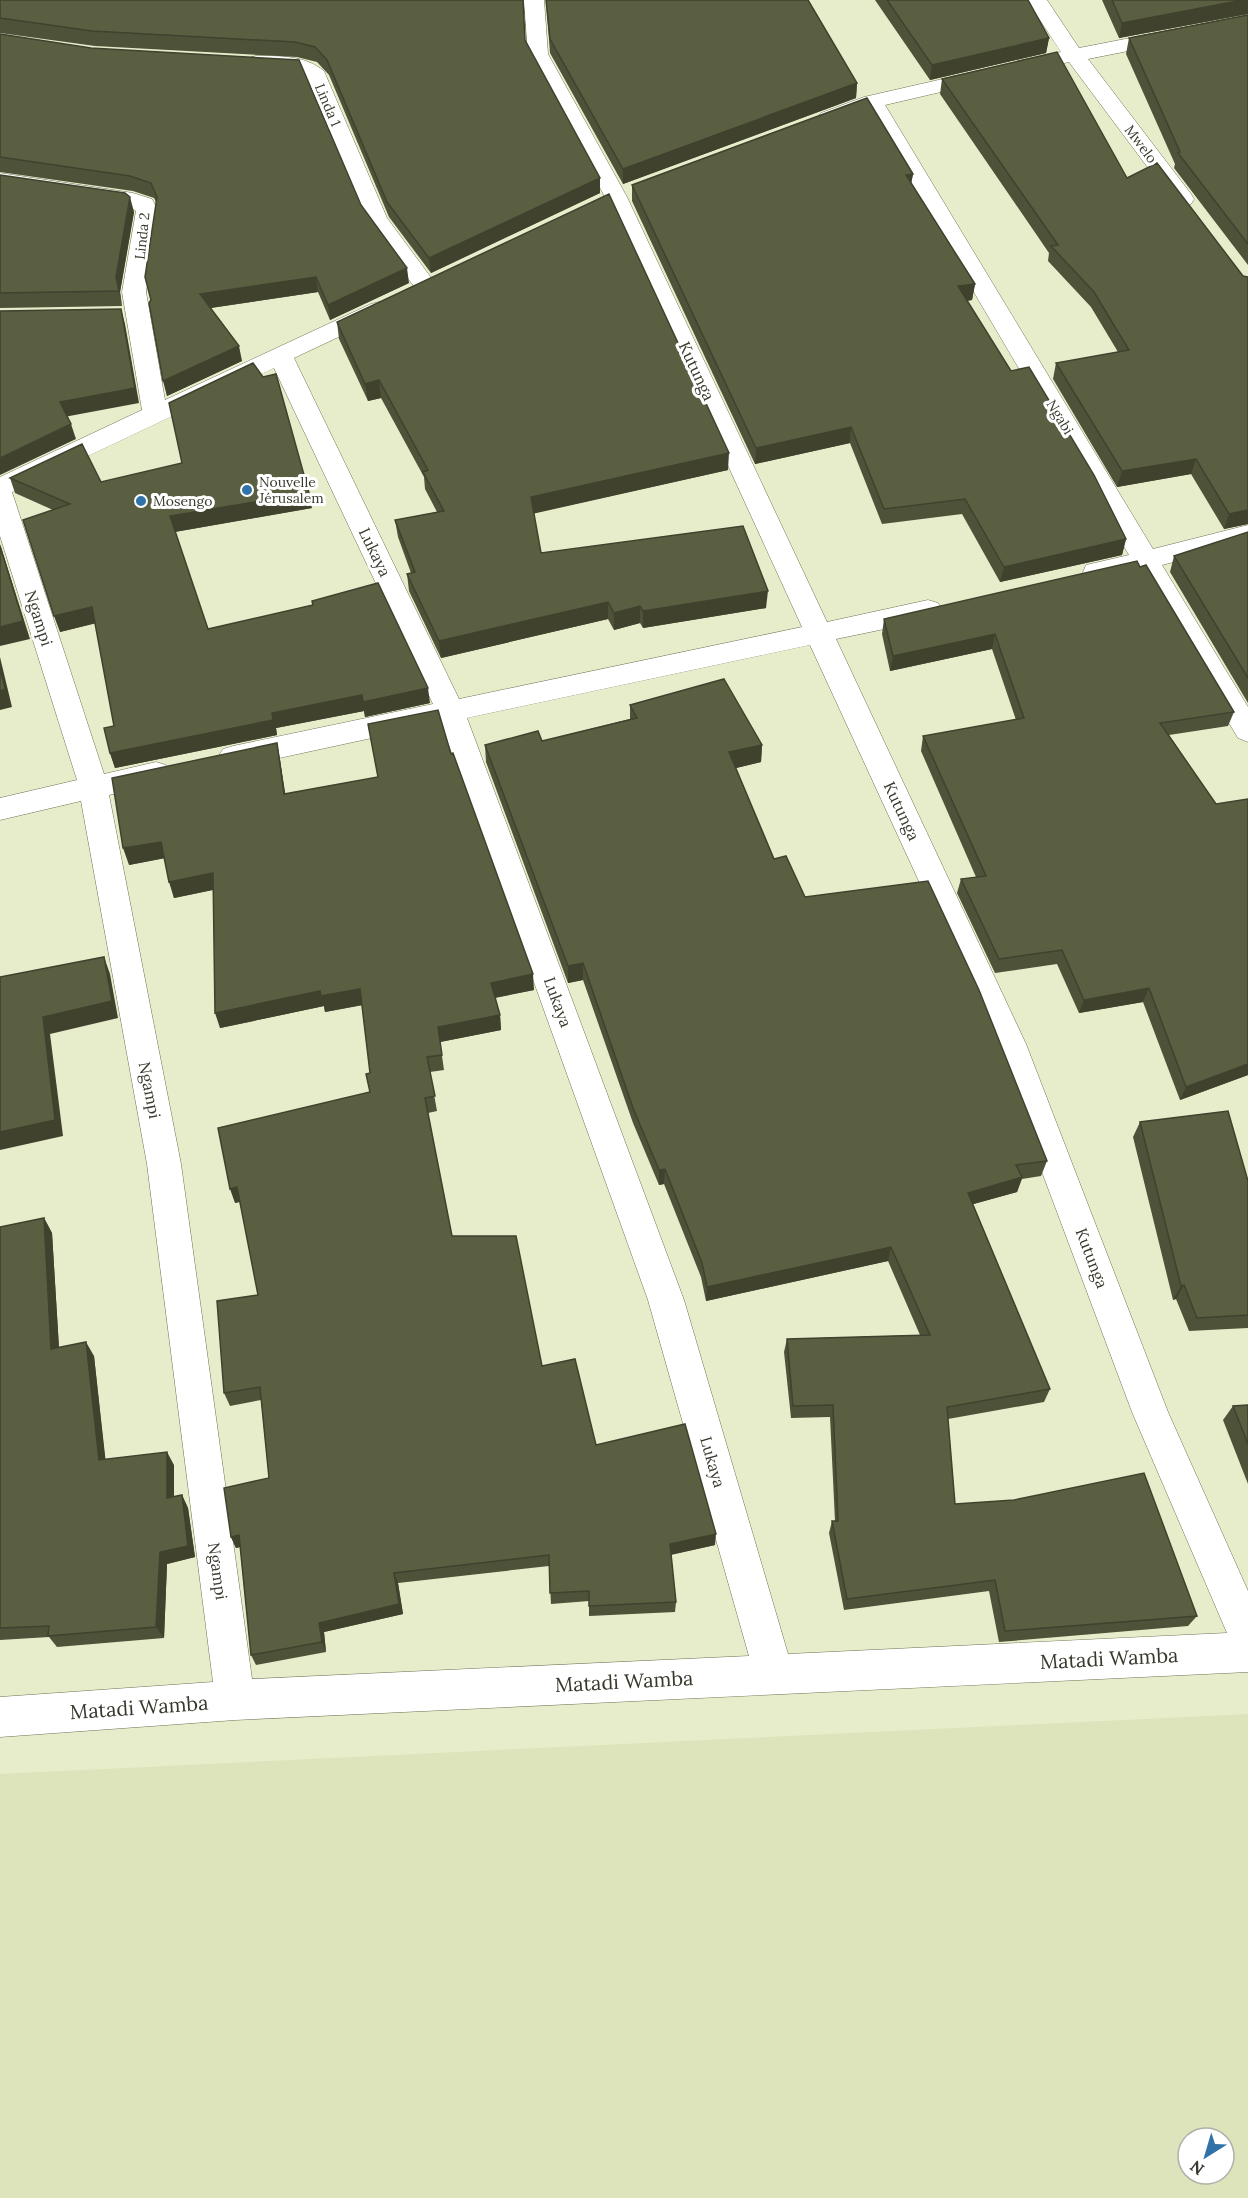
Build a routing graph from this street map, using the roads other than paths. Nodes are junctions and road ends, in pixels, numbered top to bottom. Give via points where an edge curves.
1 (534, 0) edge
2 (1037, 0) edge
3 (1248, 21) edge
4 (1074, 55) junction
5 (238, 61) edge
6 (872, 102) junction
7 (806, 127) edge
8 (0, 180) edge
9 (1192, 212) edge
10 (447, 277) edge
11 (426, 287) junction
12 (280, 355) junction
13 (155, 412) junction
14 (0, 487) edge
15 (0, 494) edge
16 (1248, 534) edge
17 (1145, 561) junction
18 (1076, 577) edge
19 (948, 606) edge
20 (821, 635) junction
21 (451, 712) junction
22 (1248, 732) edge
23 (93, 786) junction
24 (0, 809) edge
25 (1248, 1636) edge
26 (1248, 1652) edge
27 (774, 1673) junction
28 (235, 1700) junction
29 (0, 1717) edge

1 - 20 street, Kutunga via 538,54 617,197
2 - 4 street, Mwelo
3 - 4 street
4 - 6 street
4 - 9 street, Mwelo
5 - 11 street, Linda 1 via 297,65 309,68 316,76 376,219
6 - 7 street
6 - 17 street, Ngabi
8 - 13 street, Linda 2 via 144,204 147,211 128,315
10 - 11 street
11 - 12 street
12 - 13 street
12 - 21 street, Lukaya
13 - 14 street
15 - 23 street, Ngampi
16 - 17 street
17 - 18 street
17 - 22 street, Ngabi
19 - 20 street
20 - 21 street
20 - 25 street, Kutunga via 1010,1044 1150,1412
21 - 23 street
21 - 27 street, Lukaya via 666,1300
23 - 24 street
23 - 28 street, Ngampi via 164,1164
26 - 27 street, Matadi Wamba
27 - 28 street, Matadi Wamba
28 - 29 street, Matadi Wamba

